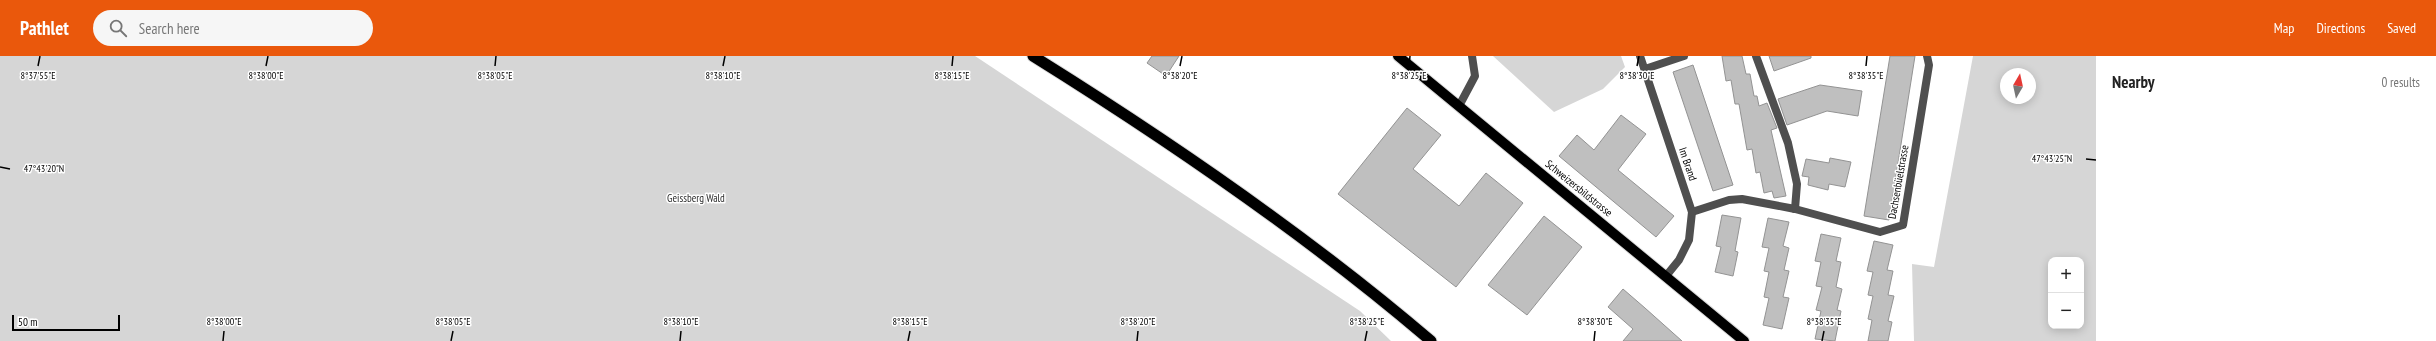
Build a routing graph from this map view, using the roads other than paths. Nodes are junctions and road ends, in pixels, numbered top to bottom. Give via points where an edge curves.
1 (1033, 56) edge
2 (1398, 56) edge
3 (1472, 56) edge
4 (1640, 56) edge
5 (1684, 56) edge
6 (1756, 56) edge
7 (1927, 56) edge
8 (1645, 70) junction
9 (1459, 106) junction
10 (1794, 209) junction
11 (1692, 212) junction
12 (1666, 276) junction
13 (1431, 341) edge
14 (1744, 341) edge

1 - 13 highway via 1130,118 1283,224
2 - 9 main road, Schweizersbildstrasse
3 - 9 street via 1474,76
4 - 8 street, Im Brand
5 - 8 street
6 - 10 street via 1788,143 1797,184
7 - 10 street, Dachsenbüelstrasse via 1929,65 1903,225 1880,232
8 - 11 street, Im Brand
9 - 12 main road, Schweizersbildstrasse
10 - 11 street, Dachsenbüelstrasse via 1742,199 1729,200
11 - 12 street, Im Brand via 1690,240
12 - 14 main road, Schweizersbildstrasse

